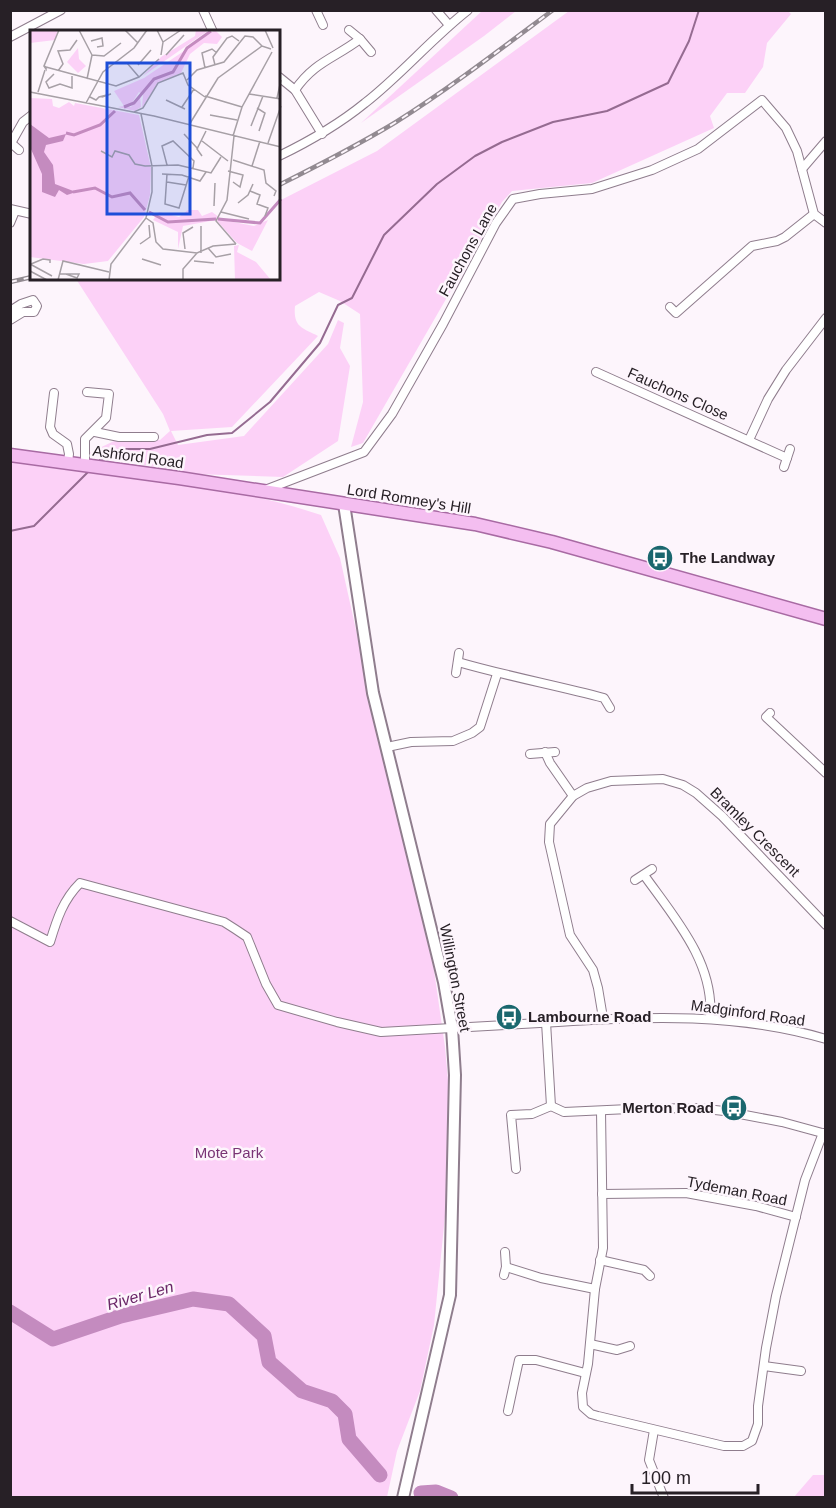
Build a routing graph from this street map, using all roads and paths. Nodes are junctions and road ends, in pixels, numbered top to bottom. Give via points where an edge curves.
1 (61, 10) edge
2 (203, 10) edge
3 (436, 10) edge
4 (319, 12) edge
5 (466, 12) edge
6 (448, 25) junction
7 (323, 26) dead end
8 (213, 30) edge
9 (349, 30) dead end
10 (10, 37) edge
11 (360, 39) junction
12 (371, 52) dead end
13 (280, 78) edge
14 (295, 90) junction
15 (30, 117) edge
16 (322, 134) junction
17 (825, 141) edge
18 (11, 144) edge
19 (18, 150) dead end
20 (280, 155) edge
21 (802, 169) junction
22 (13, 210) edge
23 (30, 214) edge
24 (814, 214) junction
25 (10, 223) edge
26 (825, 223) edge
27 (670, 307) dead end
28 (10, 311) edge
29 (825, 318) edge
30 (10, 320) edge
31 (596, 372) dead end
32 (87, 392) dead end
33 (54, 393) dead end
34 (95, 432) junction
35 (154, 437) dead end
36 (749, 440) junction
37 (790, 449) dead end
38 (10, 455) edge
39 (68, 462) junction
40 (85, 465) junction
41 (261, 492) junction
42 (344, 504) junction
43 (824, 616) edge
44 (456, 673) dead end
45 (498, 674) junction
46 (610, 708) dead end
47 (768, 715) dead end
48 (387, 747) junction
49 (545, 752) junction
50 (555, 752) dead end
51 (530, 754) dead end
52 (825, 773) edge
53 (573, 796) junction
54 (652, 869) dead end
55 (644, 874) junction
56 (635, 880) dead end
57 (10, 921) edge
58 (825, 925) edge
59 (603, 1018) junction
60 (710, 1018) junction
61 (546, 1022) junction
62 (452, 1028) junction
63 (825, 1039) edge
64 (551, 1106) junction
65 (601, 1111) junction
66 (824, 1134) edge
67 (516, 1169) dead end
68 (602, 1194) junction
69 (796, 1217) junction
70 (505, 1252) dead end
71 (600, 1260) junction
72 (650, 1276) dead end
73 (595, 1289) junction
74 (590, 1344) junction
75 (630, 1346) dead end
76 (764, 1366) junction
77 (801, 1371) dead end
78 (585, 1373) junction
79 (508, 1411) dead end
80 (654, 1430) junction
81 (403, 1497) edge
82 (664, 1497) edge

1 - 10 street
2 - 8 street
3 - 6 street
4 - 7 street
5 - 6 street
6 - 16 street via 366,103
9 - 11 street
11 - 12 street
11 - 14 street via 319,64
13 - 14 street
14 - 16 street
15 - 18 street
16 - 20 street
17 - 21 street
18 - 19 street
21 - 24 street, Fauchons Lane
21 - 41 street, Fauchons Lane via 786,128 762,100 698,149 652,170 592,189 513,200 496,223 392,414 364,452
22 - 23 street
22 - 25 street
24 - 26 street
24 - 27 street via 785,237 752,246 676,313
28 - 30 street via 33,300 37,306 34,312 23,312
29 - 36 street via 786,370
31 - 36 street, Fauchons Close
32 - 34 street via 109,394 106,418
33 - 39 street via 51,427 53,434 67,444
34 - 35 street
34 - 40 street via 85,439
36 - 37 street, Fauchons Close via 785,463
38 - 39 main road, Ashford Road
39 - 40 main road, Ashford Road
40 - 41 main road, Ashford Road
41 - 42 main road, Lord Romney's Hill
42 - 43 main road, Lord Romney's Hill via 475,524
42 - 48 street, Willington Street via 370,677
44 - 45 street via 458,657
45 - 46 street via 604,698
45 - 48 street via 480,727 472,733 453,741 411,741
47 - 52 street
48 - 62 street, Willington Street
49 - 50 street
49 - 51 street
49 - 53 street
53 - 58 street, Bramley Crescent via 611,781 663,779 696,792
53 - 59 street, Bramley Crescent via 550,824 549,842 570,935 593,970
54 - 55 street
55 - 56 street
55 - 60 street via 677,918 707,977 712,1002
57 - 62 street, Madginford Road via 50,942 61,908 80,883 224,922 247,937 278,1005 381,1032
59 - 60 street, Madginford Road
59 - 61 street, Madginford Road
60 - 63 street, Madginford Road
61 - 62 street, Madginford Road
61 - 64 street
62 - 81 street, Willington Street via 455,1120 450,1295
64 - 65 street via 564,1112
64 - 67 street via 532,1114 511,1115
65 - 66 street via 697,1108 782,1122
65 - 68 street
66 - 69 street via 805,1180
68 - 69 street, Tydeman Road via 686,1193
68 - 71 street
69 - 76 street
70 - 73 street via 505,1271
71 - 72 street via 644,1270
71 - 73 street
73 - 74 street
74 - 75 street via 618,1350
74 - 78 street
76 - 77 street
76 - 80 street via 753,1441 743,1446 724,1446
78 - 79 street via 536,1360 519,1360
78 - 80 street via 583,1407 591,1414
80 - 82 street via 649,1460

